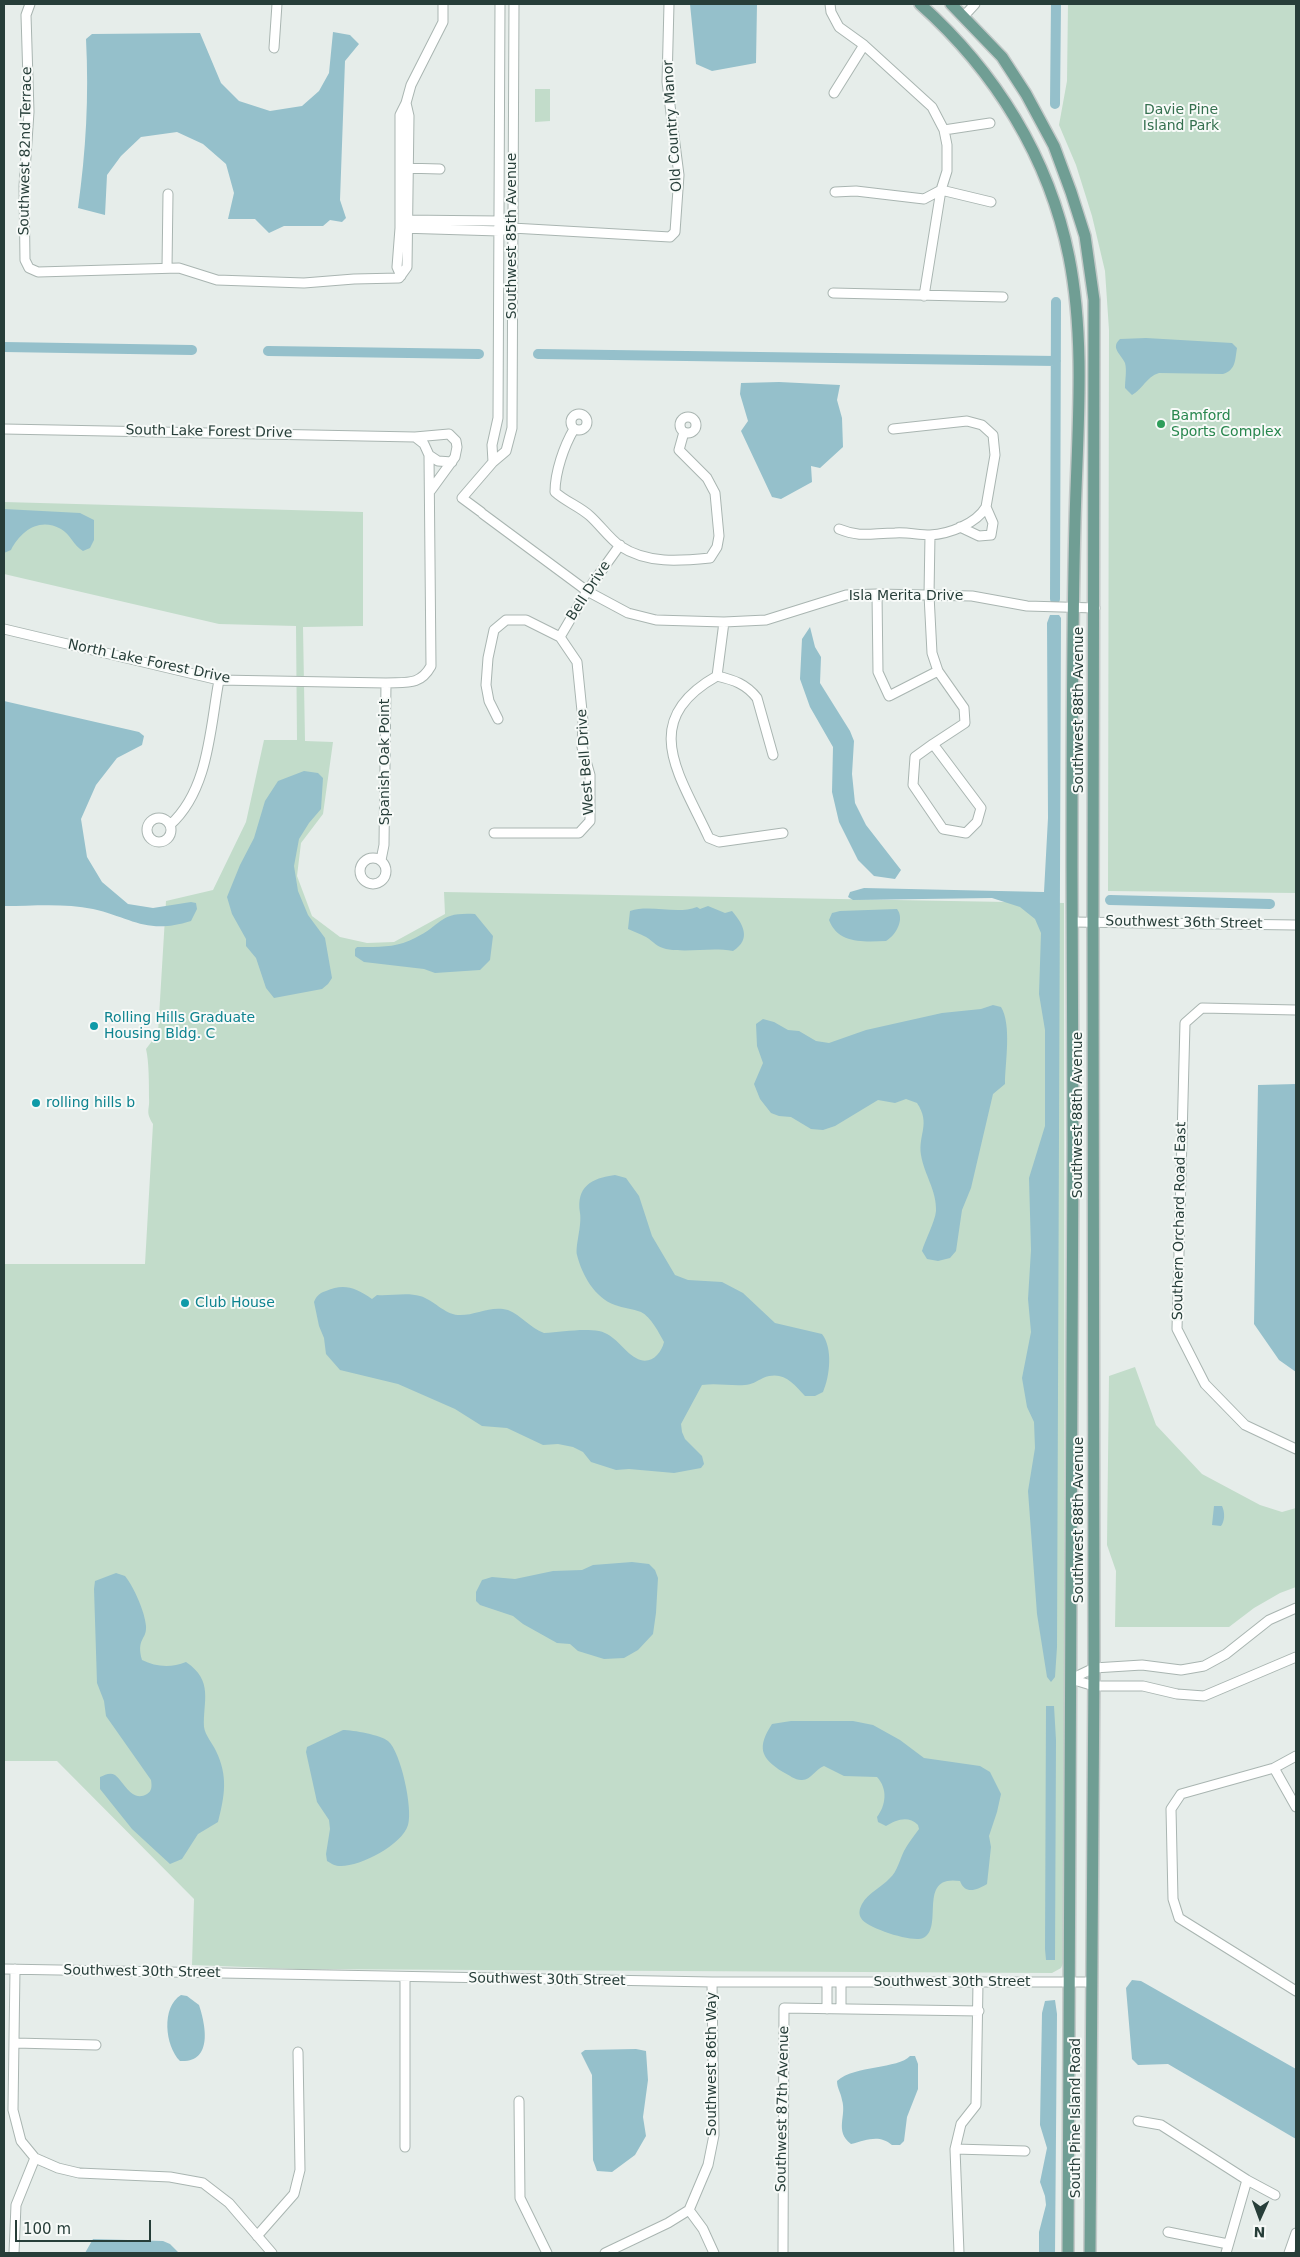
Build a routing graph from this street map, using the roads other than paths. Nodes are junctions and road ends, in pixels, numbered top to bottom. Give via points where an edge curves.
1 (30, 4) edge
2 (277, 4) edge
3 (443, 4) edge
4 (500, 4) edge
5 (514, 4) edge
6 (669, 4) edge
7 (830, 4) edge
8 (920, 4) edge
9 (951, 4) edge
10 (975, 4) edge
11 (964, 16) junction
12 (864, 45) junction
13 (274, 48) dead end
14 (834, 92) dead end
15 (990, 123) dead end
16 (944, 130) junction
17 (404, 168) junction
18 (440, 169) dead end
19 (941, 190) junction
20 (835, 192) dead end
21 (168, 194) dead end
22 (991, 202) dead end
23 (499, 221) junction
24 (404, 224) junction
25 (512, 228) junction
26 (499, 231) junction
27 (166, 268) junction
28 (833, 294) dead end
29 (924, 296) junction
30 (1003, 297) dead end
31 (4, 429) edge
32 (574, 429) dead end
33 (892, 429) dead end
34 (684, 432) dead end
35 (415, 437) junction
36 (429, 455) junction
37 (452, 462) junction
38 (493, 462) junction
39 (431, 490) junction
40 (462, 498) joint
41 (986, 507) junction
42 (960, 527) junction
43 (839, 529) dead end
44 (930, 535) junction
45 (620, 545) junction
46 (587, 591) junction
47 (877, 594) junction
48 (929, 594) junction
49 (1073, 607) junction
50 (1094, 608) junction
51 (724, 622) junction
52 (4, 629) edge
53 (560, 637) junction
54 (938, 670) junction
55 (717, 676) junction
56 (219, 680) junction
57 (386, 683) junction
58 (498, 718) dead end
59 (933, 744) junction
60 (773, 755) dead end
61 (170, 824) dead end
62 (494, 833) dead end
63 (783, 833) dead end
64 (381, 860) dead end
65 (1072, 922) junction
66 (1093, 922) junction
67 (1296, 925) edge
68 (1296, 1010) edge
69 (1294, 1449) edge
70 (1296, 1608) edge
71 (1296, 1657) edge
72 (1094, 1668) junction
73 (1071, 1679) junction
74 (1094, 1686) junction
75 (1296, 1756) edge
76 (1274, 1768) junction
77 (1296, 1807) edge
78 (4, 1969) edge
79 (15, 1969) junction
80 (405, 1977) junction
81 (712, 1982) junction
82 (827, 1982) junction
83 (841, 1982) junction
84 (1069, 1982) junction
85 (1091, 1982) junction
86 (978, 1983) junction
87 (1296, 1991) edge
88 (827, 2009) junction
89 (841, 2010) junction
90 (979, 2011) junction
91 (15, 2043) junction
92 (96, 2045) dead end
93 (298, 2052) dead end
94 (519, 2100) dead end
95 (1138, 2121) dead end
96 (405, 2147) dead end
97 (955, 2149) junction
98 (1025, 2151) dead end
99 (35, 2158) junction
100 (1247, 2180) junction
101 (1275, 2195) dead end
102 (689, 2210) junction
103 (1168, 2232) dead end
104 (1296, 2233) edge
105 (257, 2236) junction
106 (1227, 2249) edge
107 (14, 2253) edge
108 (272, 2253) edge
109 (547, 2253) edge
110 (605, 2253) edge
111 (714, 2253) edge
112 (783, 2253) edge
113 (959, 2253) edge
114 (1068, 2253) edge
115 (1090, 2253) edge
116 (1289, 2253) edge

1 - 27 street, Southwest 82nd Terrace via 26,15 30,112 24,186 25,260 29,268 38,272
2 - 13 street
3 - 17 street via 443,22 411,85 406,103 410,116
4 - 23 street, Southwest 85th Avenue
5 - 25 street, Southwest 85th Avenue
6 - 25 street, Old Country Manor via 668,82 679,175 675,232 670,238
7 - 12 street via 839,27
8 - 49 main road, Southwest 88th Avenue via 951,32 982,68 1036,153 1054,197 1077,304
9 - 11 main road
10 - 11 street
11 - 50 main road, Southwest 88th Avenue via 1002,57 1054,146 1087,250 1094,300
12 - 14 street
12 - 16 street via 932,107
15 - 16 street
16 - 19 street via 947,171
17 - 18 street
17 - 24 street
19 - 20 street via 924,199 856,191
19 - 22 street
19 - 29 street
21 - 27 street
23 - 24 street
23 - 25 street
23 - 26 street, Southwest 85th Avenue
24 - 26 street
24 - 27 street via 408,267 396,279 304,283 217,280 179,268
25 - 26 street
25 - 38 street, Southwest 85th Avenue via 512,428 506,451
26 - 38 street, Southwest 85th Avenue via 498,418 492,445
28 - 29 street
29 - 30 street
31 - 35 street, South Lake Forest Drive
32 - 45 street via 555,480 555,492 588,514
33 - 41 street via 967,421 982,425 993,435 995,455
34 - 45 street via 679,450 707,478 715,493 717,546 710,558 680,561 635,554
35 - 36 street via 424,444
35 - 37 street via 449,434 457,446
36 - 37 street via 438,461
36 - 39 street, Spanish Oak Point
37 - 39 street
38 - 40 street, Southwest 85th Avenue
39 - 57 street, Spanish Oak Point via 431,666 426,675 414,682
40 - 46 street, Isla Merita Drive
41 - 42 street via 976,520
41 - 42 street via 993,523 991,535 979,536
42 - 44 street
43 - 44 street via 854,535 902,532
44 - 48 street
45 - 46 street, Bell Drive
46 - 51 street, Isla Merita Drive via 628,613 656,620
46 - 53 street, Bell Drive
47 - 48 street, Isla Merita Drive
47 - 51 street, Isla Merita Drive via 846,595 766,620
47 - 54 street via 878,672 889,696
48 - 49 street, Isla Merita Drive via 972,596 1027,606
48 - 54 street via 932,653
49 - 50 street, Isla Merita Drive
49 - 65 main road, Southwest 88th Avenue
50 - 66 main road, Southwest 88th Avenue
51 - 55 street
52 - 56 street, North Lake Forest Drive
53 - 58 street via 526,620 506,620 494,630 486,685 489,701
53 - 62 street, West Bell Drive via 577,662 583,721 582,747 590,775 590,820 580,833
54 - 59 street via 964,708 965,723
55 - 60 street via 738,681 757,698
55 - 63 street via 692,692 681,703 673,719 670,740 675,764 708,838 719,842
56 - 57 street, North Lake Forest Drive
56 - 61 street via 202,775 182,813
57 - 64 street, Spanish Oak Point via 384,845
59 - 59 street via 915,757 913,785 944,829 966,833 977,822 981,808
65 - 66 street, Southwest 36th Street
65 - 73 main road, Southwest 88th Avenue
66 - 67 street, Southwest 36th Street
66 - 72 main road, Southwest 88th Avenue
68 - 69 street, Southern Orchard Road East via 1202,1008 1185,1023 1178,1329 1205,1384 1245,1425
70 - 72 street via 1269,1620 1226,1654 1204,1666 1182,1670 1142,1665
71 - 74 street via 1204,1696 1142,1686
72 - 73 street
72 - 74 main road, Southwest 88th Avenue
73 - 74 street
73 - 84 main road, Southwest 88th Avenue
74 - 85 main road, Southwest 88th Avenue
75 - 76 street
76 - 77 street
76 - 87 street via 1181,1794 1171,1809 1173,1899 1179,1918
78 - 79 street, Southwest 30th Street
79 - 80 street, Southwest 30th Street
79 - 91 street
80 - 81 street, Southwest 30th Street
80 - 96 street
81 - 82 street, Southwest 30th Street
81 - 102 street, Southwest 86th Way via 714,2135 708,2165
82 - 83 street, Southwest 30th Street
82 - 88 street
83 - 86 street, Southwest 30th Street
83 - 89 street
84 - 85 street, Southwest 30th Street
84 - 86 street, Southwest 30th Street
84 - 114 main road, South Pine Island Road
85 - 115 main road, South Pine Island Road
86 - 90 street
88 - 89 street, Southwest 87th Avenue
88 - 112 street, Southwest 87th Avenue via 784,2008
89 - 90 street, Southwest 87th Avenue
90 - 97 street via 976,2105 961,2124
91 - 92 street
91 - 99 street via 13,2110 21,2141
93 - 105 street via 300,2170 294,2194
94 - 109 street via 520,2198
95 - 100 street via 1161,2125
97 - 98 street
97 - 113 street
99 - 105 street via 79,2173 170,2177 203,2184 229,2203
99 - 107 street via 16,2205
100 - 101 street
100 - 106 street
102 - 110 street
102 - 111 street via 703,2229
103 - 106 street
104 - 116 street
105 - 108 street

